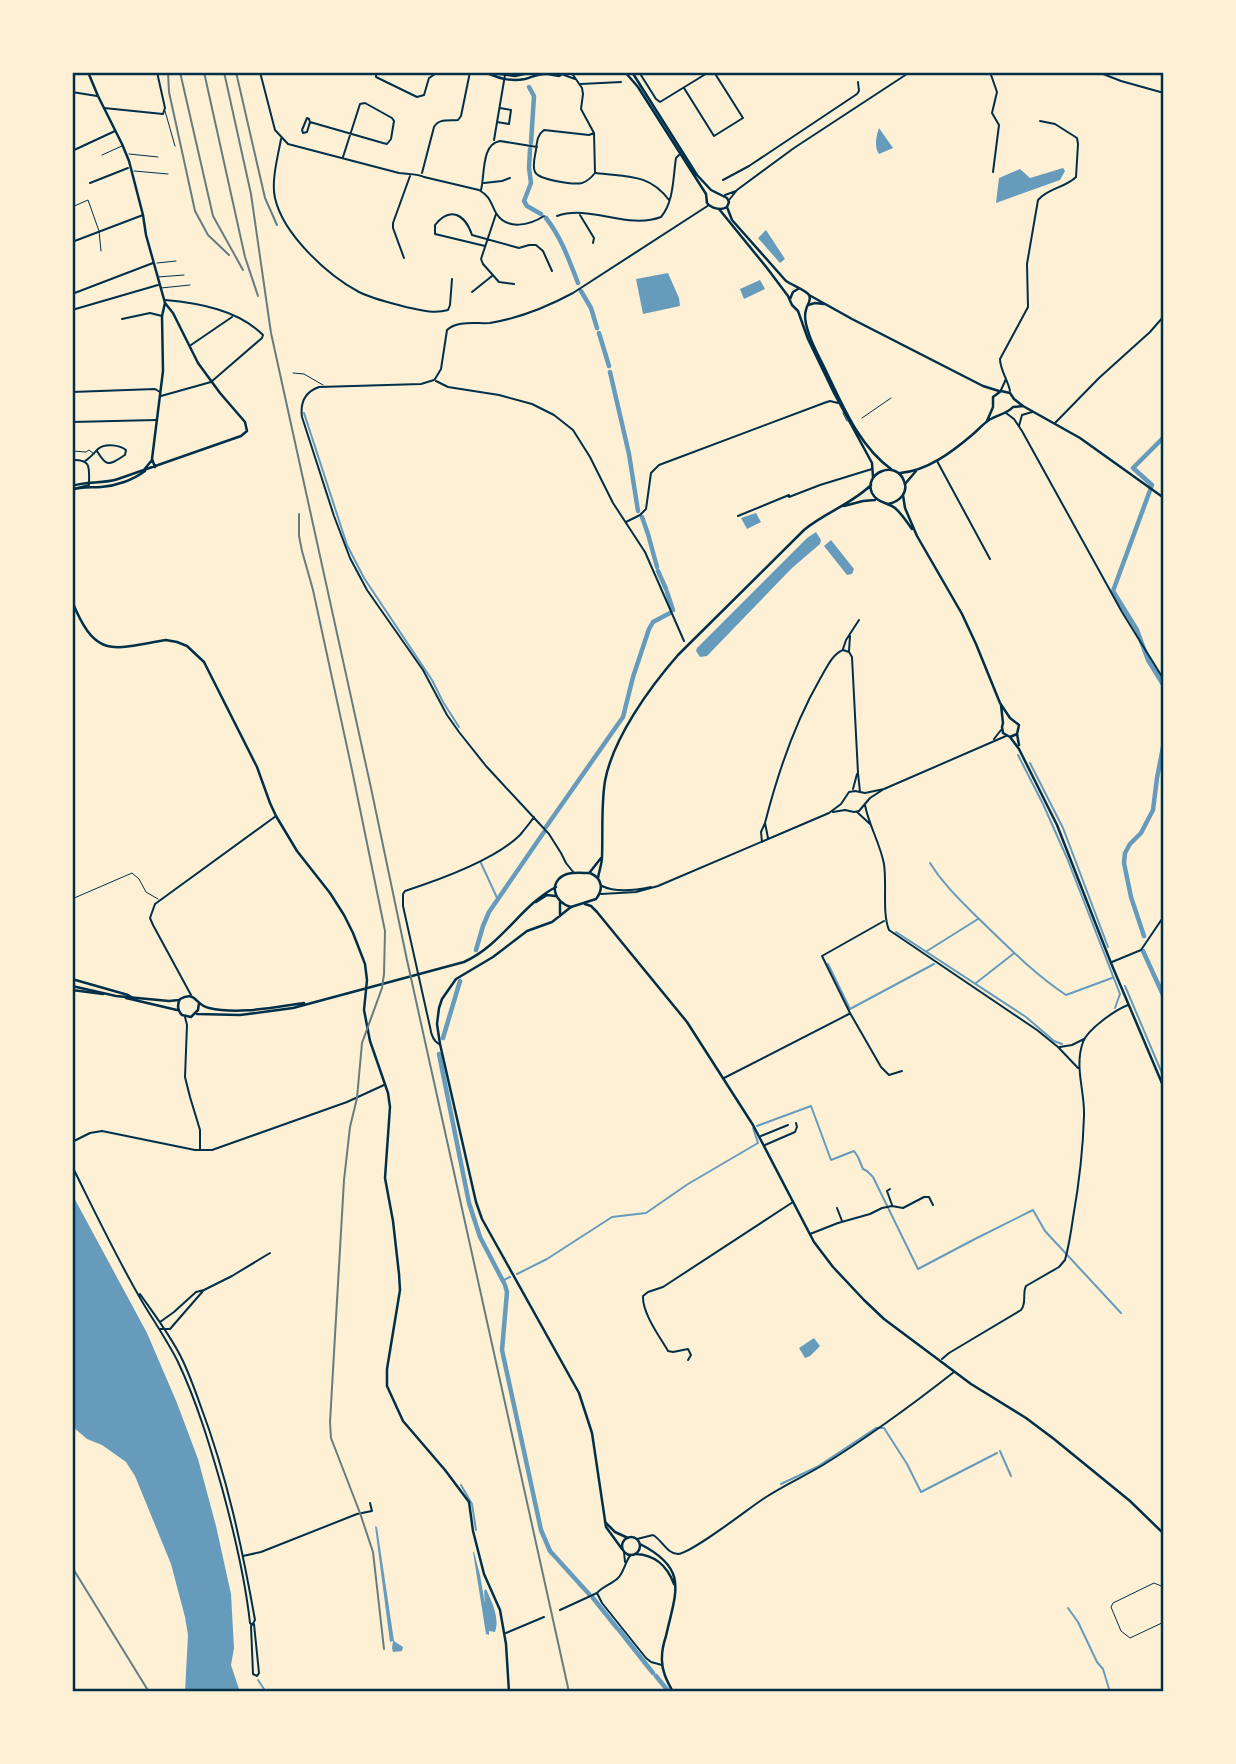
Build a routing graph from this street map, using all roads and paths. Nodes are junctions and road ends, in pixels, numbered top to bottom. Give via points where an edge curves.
1 (94, 72) edge
2 (158, 72) edge
3 (260, 72) edge
4 (376, 72) edge
5 (438, 72) edge
6 (470, 72) edge
7 (486, 72) edge
8 (533, 72) edge
9 (625, 72) edge
10 (632, 72) edge
11 (639, 72) edge
12 (709, 72) edge
13 (714, 72) edge
14 (910, 72) edge
15 (990, 72) edge
16 (1098, 72) edge
17 (89, 73) edge
18 (546, 73) edge
19 (567, 73) edge
20 (507, 76) edge
21 (576, 80) junction
22 (621, 82) dead end
23 (858, 82) dead end
24 (580, 84) junction
25 (684, 88) junction
26 (72, 92) edge
27 (1164, 93) edge
28 (98, 96) junction
29 (104, 108) junction
30 (499, 108) junction
31 (165, 111) junction
32 (1040, 121) dead end
33 (310, 122) dead end
34 (496, 122) junction
35 (116, 131) junction
36 (594, 133) junction
37 (349, 134) junction
38 (797, 134) junction
39 (281, 138) junction
40 (494, 141) junction
41 (803, 143) junction
42 (123, 146) junction
43 (175, 146) dead end
44 (537, 147) junction
45 (72, 151) edge
46 (126, 154) junction
47 (681, 154) junction
48 (102, 155) dead end
49 (158, 157) dead end
50 (342, 158) junction
51 (131, 169) junction
52 (993, 172) dead end
53 (595, 173) junction
54 (168, 174) dead end
55 (411, 175) junction
56 (421, 175) junction
57 (510, 178) dead end
58 (723, 180) dead end
59 (90, 183) dead end
60 (483, 183) junction
61 (737, 190) junction
62 (481, 191) junction
63 (713, 192) junction
64 (724, 195) junction
65 (707, 196) junction
66 (669, 200) junction
67 (729, 200) junction
68 (709, 205) junction
69 (72, 207) edge
70 (727, 207) junction
71 (719, 209) junction
72 (496, 213) junction
73 (580, 214) junction
74 (143, 215) junction
75 (544, 216) dead end
76 (557, 216) dead end
77 (99, 231) junction
78 (487, 239) junction
79 (72, 242) edge
80 (593, 243) dead end
81 (485, 246) junction
82 (102, 250) dead end
83 (404, 258) dead end
84 (176, 261) dead end
85 (154, 263) junction
86 (552, 271) dead end
87 (184, 275) dead end
88 (493, 276) junction
89 (158, 277) junction
90 (452, 279) dead end
91 (514, 284) dead end
92 (190, 285) dead end
93 (160, 286) junction
94 (799, 289) junction
95 (472, 292) dead end
96 (72, 294) edge
97 (809, 295) junction
98 (790, 299) junction
99 (164, 302) junction
100 (827, 304) junction
101 (807, 306) junction
102 (796, 308) junction
103 (72, 310) edge
104 (170, 310) junction
105 (162, 314) junction
106 (234, 316) junction
107 (1164, 316) edge
108 (122, 319) dead end
109 (190, 346) junction
110 (293, 373) dead end
111 (1007, 378) junction
112 (434, 380) junction
113 (211, 382) junction
114 (324, 386) junction
115 (983, 386) junction
116 (1000, 391) junction
117 (72, 393) edge
118 (834, 393) junction
119 (1010, 393) junction
120 (160, 394) junction
121 (891, 398) dead end
122 (1014, 399) junction
123 (830, 401) junction
124 (992, 401) junction
125 (840, 405) junction
126 (1023, 406) junction
127 (993, 407) junction
128 (1013, 408) junction
129 (1004, 413) junction
130 (1035, 413) junction
131 (862, 418) dead end
132 (1014, 419) junction
133 (157, 420) junction
134 (988, 421) junction
135 (72, 422) edge
136 (1054, 423) junction
137 (1019, 427) junction
138 (72, 447) edge
139 (73, 451) edge
140 (95, 452) junction
141 (152, 459) junction
142 (72, 460) edge
143 (936, 460) junction
144 (85, 461) junction
145 (155, 467) junction
146 (873, 469) junction
147 (891, 469) junction
148 (148, 470) junction
149 (142, 471) junction
150 (916, 471) junction
151 (899, 473) junction
152 (873, 477) junction
153 (89, 483) junction
154 (905, 484) junction
155 (871, 485) junction
156 (72, 489) edge
157 (903, 495) junction
158 (1164, 498) edge
159 (877, 500) junction
160 (888, 503) junction
161 (837, 508) junction
162 (738, 516) dead end
163 (625, 522) junction
164 (917, 536) junction
165 (72, 538) edge
166 (990, 559) dead end
167 (72, 561) edge
168 (72, 601) edge
169 (859, 620) dead end
170 (850, 634) junction
171 (684, 640) dead end
172 (843, 650) junction
173 (849, 652) junction
174 (1164, 680) edge
175 (1000, 703) junction
176 (1012, 720) junction
177 (1003, 723) junction
178 (1002, 729) junction
179 (1017, 734) junction
180 (1008, 736) junction
181 (993, 740) junction
182 (1019, 749) junction
183 (858, 773) junction
184 (884, 789) junction
185 (852, 791) junction
186 (861, 793) junction
187 (844, 800) junction
188 (865, 804) junction
189 (849, 810) junction
190 (857, 812) junction
191 (828, 813) junction
192 (276, 816) junction
193 (534, 817) junction
194 (765, 822) junction
195 (870, 825) junction
196 (769, 839) junction
197 (762, 842) junction
198 (602, 855) junction
199 (566, 863) junction
200 (575, 873) junction
201 (590, 873) junction
202 (564, 876) junction
203 (598, 878) junction
204 (601, 885) junction
205 (658, 886) junction
206 (556, 887) junction
207 (600, 894) junction
208 (556, 896) junction
209 (72, 899) edge
210 (596, 899) junction
211 (160, 900) junction
212 (561, 902) junction
213 (585, 904) junction
214 (571, 907) junction
215 (528, 909) junction
216 (597, 912) junction
217 (560, 916) junction
218 (1164, 916) edge
219 (885, 921) junction
220 (1111, 963) junction
221 (72, 979) edge
222 (186, 986) junction
223 (72, 988) edge
224 (116, 996) junction
225 (185, 996) junction
226 (192, 996) junction
227 (133, 998) junction
228 (180, 999) junction
229 (314, 1001) junction
230 (199, 1003) junction
231 (1129, 1005) junction
232 (178, 1010) junction
233 (850, 1013) junction
234 (197, 1014) junction
235 (185, 1017) junction
236 (191, 1017) junction
237 (187, 1025) junction
238 (1085, 1038) junction
239 (440, 1044) junction
240 (1058, 1047) junction
241 (1079, 1069) junction
242 (902, 1071) dead end
243 (724, 1079) junction
244 (385, 1085) junction
245 (1164, 1088) edge
246 (796, 1123) dead end
247 (788, 1125) dead end
248 (760, 1137) junction
249 (72, 1142) edge
250 (764, 1146) junction
251 (200, 1150) junction
252 (72, 1166) edge
253 (890, 1188) dead end
254 (793, 1202) junction
255 (933, 1205) dead end
256 (892, 1206) junction
257 (837, 1208) dead end
258 (842, 1222) junction
259 (809, 1234) junction
260 (270, 1252) dead end
261 (135, 1288) junction
262 (204, 1290) junction
263 (155, 1316) junction
264 (164, 1319) junction
265 (160, 1322) junction
266 (159, 1328) junction
267 (170, 1329) junction
268 (165, 1330) junction
269 (170, 1338) junction
270 (688, 1360) dead end
271 (940, 1361) junction
272 (954, 1371) junction
273 (370, 1503) dead end
274 (605, 1522) junction
275 (1164, 1534) edge
276 (647, 1535) junction
277 (628, 1538) junction
278 (637, 1539) junction
279 (640, 1544) junction
280 (623, 1551) junction
281 (636, 1554) junction
282 (239, 1556) junction
283 (243, 1556) junction
284 (630, 1556) junction
285 (625, 1563) junction
286 (1161, 1586) dead end
287 (676, 1588) junction
288 (597, 1592) junction
289 (560, 1610) dead end
290 (544, 1617) dead end
291 (1164, 1622) edge
292 (252, 1624) junction
293 (505, 1633) junction
294 (662, 1665) junction
295 (252, 1680) dead end
296 (509, 1692) edge
297 (673, 1692) edge

1 - 17 street
2 - 31 street
3 - 39 street via 273,125
4 - 5 street via 376,77 417,97 424,95 429,78
6 - 56 street via 461,116 441,120 434,127
7 - 20 street
8 - 20 street
9 - 47 street
10 - 47 street
11 - 25 street via 660,102
12 - 25 street
13 - 25 street via 743,118 714,136
14 - 41 street
15 - 52 street via 997,92 992,113 999,125
16 - 27 street
17 - 28 street
18 - 19 street
18 - 20 street via 522,79
19 - 21 street
19 - 21 street
20 - 30 street
21 - 24 street
22 - 24 street
23 - 38 street via 857,94
24 - 36 street via 581,109
26 - 28 street
28 - 29 street
29 - 31 street via 160,115
29 - 35 street
30 - 34 street
30 - 34 street via 511,110 509,124
31 - 43 lane
32 - 111 street via 1055,124 1077,138 1076,177 1038,200 1027,264 1028,307 1000,359
33 - 37 street
34 - 40 street
35 - 42 street
35 - 45 street
36 - 44 street via 544,130
36 - 53 street
37 - 37 street via 387,144 394,121 362,103
37 - 50 street
38 - 41 street
38 - 58 street
39 - 50 street via 288,144
39 - 90 street via 275,199 293,234 331,273 359,292 438,312 448,310
40 - 44 street
40 - 60 street via 488,148
41 - 61 street
42 - 46 street
42 - 48 lane
44 - 53 street via 535,172 546,179 579,184
46 - 49 lane
46 - 51 street
47 - 63 street
47 - 65 street
47 - 66 street via 676,158
50 - 55 street
51 - 54 lane
51 - 59 street
51 - 74 street
53 - 66 street via 645,179
55 - 56 street
55 - 83 street via 393,223
56 - 62 street
57 - 60 street
60 - 62 street
61 - 64 street
61 - 67 street
62 - 72 street
63 - 64 street
63 - 65 street
64 - 67 street
65 - 68 street
66 - 73 street via 664,214 655,219
67 - 70 street
68 - 71 street
68 - 112 street via 556,302 507,319 450,327 441,369
69 - 77 lane via 88,200
70 - 71 street
70 - 94 street via 744,234 786,281
71 - 98 street
72 - 75 street via 517,225
72 - 78 street
73 - 76 street
73 - 80 street
74 - 77 street
74 - 85 street
77 - 79 street
77 - 82 lane
78 - 81 street
78 - 81 street via 472,235 457,215 444,216 435,225 435,234
78 - 86 street via 519,248 536,245
81 - 88 street via 481,259
84 - 85 lane
85 - 89 street
85 - 96 street
87 - 89 lane
88 - 91 street
88 - 95 street
89 - 93 street
92 - 93 lane
93 - 99 street
93 - 103 street
94 - 97 street
94 - 98 street
97 - 100 street
97 - 101 street
98 - 102 street
99 - 104 street
99 - 105 street
99 - 106 street via 211,307
100 - 101 street
100 - 115 street
101 - 102 street
101 - 147 street via 807,331 839,398 866,445
102 - 118 street
104 - 105 street
104 - 109 street
105 - 108 street
105 - 120 street
106 - 109 street
106 - 113 street via 263,334
107 - 136 street
109 - 113 street
110 - 114 lane
111 - 116 street
111 - 119 street
112 - 114 street
112 - 163 street via 448,387 533,404 570,426
113 - 120 street
113 - 145 street via 245,422 246,433
114 - 193 street via 307,395 301,413 350,558 459,732
115 - 116 street
115 - 124 street
116 - 119 street
116 - 124 street
117 - 120 street via 155,389
118 - 123 street
118 - 125 street
119 - 122 street
120 - 133 street
121 - 131 lane
122 - 126 street
122 - 128 street
123 - 125 street
123 - 163 street via 659,465 651,473 646,509
124 - 127 street
125 - 146 street
126 - 128 street
126 - 130 street
127 - 129 street
127 - 134 street
128 - 129 street
128 - 132 street
129 - 132 street
129 - 134 street
130 - 136 street
130 - 137 street via 1022,415
132 - 137 street
133 - 135 street
133 - 141 street
134 - 143 street
136 - 158 street
137 - 174 street
138 - 139 lane
139 - 140 lane
139 - 142 lane
140 - 140 street via 103,446 121,446 126,453 106,463
140 - 144 street
141 - 145 street
141 - 149 street
142 - 144 street
143 - 150 street
143 - 166 street
144 - 153 street
145 - 148 street
146 - 152 street
146 - 162 street
147 - 151 street
147 - 152 street
148 - 149 street
148 - 156 street via 105,487
149 - 153 street
150 - 151 street
150 - 154 street
151 - 154 street
152 - 155 street
153 - 156 street
154 - 157 street
155 - 159 street
155 - 161 street
157 - 160 street
157 - 164 street
159 - 160 street
159 - 161 street
160 - 164 street
161 - 198 street via 783,549 678,655 646,696 613,754 607,774
163 - 171 street via 645,552
164 - 175 street via 962,614
165 - 167 street
168 - 192 street via 85,629 104,645 122,648 166,640 193,649 249,750
169 - 170 street
170 - 172 street
170 - 173 street
172 - 173 street
172 - 194 street via 826,669 801,716
173 - 183 street
175 - 176 street
175 - 177 street
176 - 177 street
176 - 179 street via 1018,725
177 - 178 street
178 - 180 street
178 - 181 street
179 - 180 street
179 - 182 street
180 - 181 street
180 - 182 street
181 - 184 street
182 - 220 street via 1066,845
183 - 185 street
183 - 186 street
184 - 186 street
184 - 188 street
185 - 186 street
185 - 187 street
186 - 188 street
187 - 189 street
187 - 191 street
188 - 190 street
188 - 195 street
189 - 190 street
189 - 191 street
190 - 195 street
191 - 196 street
192 - 211 street
192 - 244 street via 353,933 365,964 364,1010 370,1041
193 - 199 street
193 - 239 street via 521,834 495,853 402,894 430,1027
194 - 196 street
194 - 197 street
195 - 219 street via 884,863
196 - 197 street
197 - 205 street
198 - 201 street
198 - 203 street
199 - 200 street
199 - 202 street
200 - 201 street
200 - 202 street
201 - 203 street
202 - 206 street
203 - 204 street
204 - 205 street via 635,890
204 - 207 street
205 - 207 street
206 - 208 street
206 - 215 street
207 - 210 street
208 - 212 street
208 - 215 street via 544,897
209 - 211 lane via 132,873 146,892
210 - 213 street
210 - 216 street
211 - 222 street via 150,918
212 - 214 street
212 - 217 street
213 - 214 street
213 - 216 street
214 - 217 street
215 - 229 street via 492,944 464,962
216 - 243 street via 681,1013
217 - 239 street via 527,931 456,979 439,1007
218 - 220 street via 1141,950
219 - 233 street via 822,956
219 - 240 street via 889,930
220 - 231 street
221 - 227 street
222 - 225 street
222 - 226 street
223 - 224 street
224 - 227 street
224 - 232 street
225 - 226 street
225 - 228 street
226 - 230 street
227 - 228 street
228 - 232 street
229 - 230 street via 234,1010
229 - 234 street via 268,1012
230 - 234 street
231 - 238 street
231 - 245 street
232 - 235 street
233 - 242 street via 886,1073
233 - 243 street
234 - 236 street
235 - 236 street
235 - 237 street
236 - 237 street
237 - 251 street via 185,1077 200,1130
238 - 240 street
238 - 241 street
239 - 274 street via 475,1202 579,1392 592,1433
240 - 241 street
241 - 271 street via 1084,1114 1081,1172 1065,1260 1026,1286 1021,1310
243 - 248 street
244 - 251 street via 309,1116 212,1150
244 - 293 street via 390,1107 385,1178 400,1290 387,1386 403,1421 469,1502 481,1564
246 - 250 street via 795,1132
247 - 248 street
248 - 250 street
249 - 251 street via 102,1131
250 - 254 street
252 - 261 street
253 - 256 street via 887,1194
254 - 259 street
254 - 270 street via 643,1296 668,1351 688,1349
255 - 256 street via 924,1197 902,1208
256 - 258 street
257 - 258 street
258 - 259 street
259 - 271 street via 874,1311
260 - 262 street
261 - 263 street
261 - 266 street
262 - 264 street
262 - 267 street
263 - 264 street
263 - 265 street
264 - 265 street
265 - 266 street
265 - 268 street
266 - 268 street
266 - 282 street via 178,1362 206,1436
267 - 268 street
267 - 269 street
268 - 269 street
269 - 283 street via 186,1367 211,1436
271 - 272 street
272 - 275 street via 1054,1438
272 - 276 street via 882,1426 682,1553 674,1554 657,1537
273 - 283 street via 372,1511
274 - 277 street
274 - 280 street
276 - 278 street
276 - 279 street
277 - 278 street
277 - 280 street
278 - 279 street
279 - 281 street
279 - 287 street via 666,1562
280 - 284 street
280 - 285 street
281 - 284 street
281 - 287 street via 663,1564
282 - 283 street
282 - 292 street
283 - 292 street
284 - 285 street
285 - 288 street via 618,1578
286 - 291 lane via 1154,1583 1111,1604 1111,1609 1121,1631 1130,1637
287 - 294 street
288 - 289 street
288 - 294 street via 646,1658
290 - 293 street
292 - 295 street
293 - 296 street
294 - 297 street

